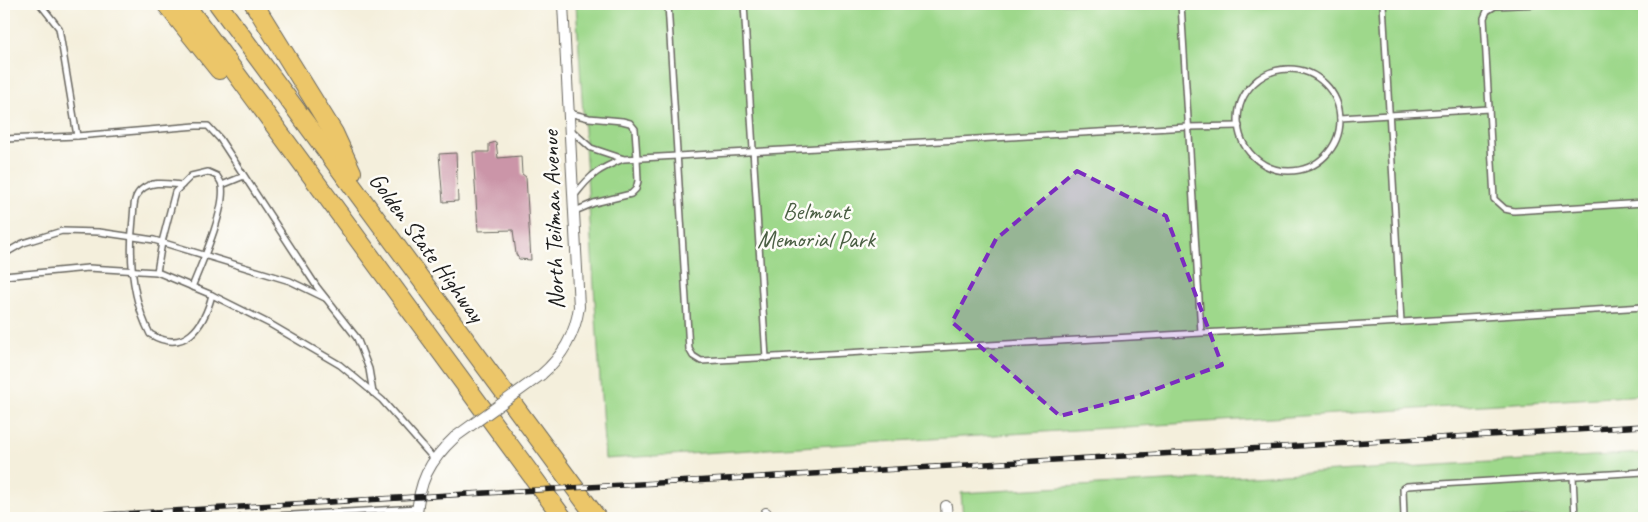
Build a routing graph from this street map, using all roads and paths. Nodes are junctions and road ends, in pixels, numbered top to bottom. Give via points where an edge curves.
1 (40, 4) edge
2 (166, 4) edge
3 (185, 4) edge
4 (218, 4) edge
5 (254, 4) edge
6 (563, 4) edge
7 (668, 4) edge
8 (744, 4) edge
9 (1180, 4) edge
10 (1383, 4) edge
11 (1536, 4) edge
12 (1489, 109) junction
13 (569, 112) junction
14 (1389, 115) junction
15 (1340, 118) junction
16 (1238, 126) junction
17 (1188, 127) junction
18 (570, 130) junction
19 (78, 136) junction
20 (4, 139) edge
21 (753, 152) junction
22 (678, 156) junction
23 (637, 158) junction
24 (624, 159) junction
25 (244, 176) junction
26 (182, 185) junction
27 (222, 185) junction
28 (574, 197) junction
29 (1644, 203) edge
30 (574, 211) junction
31 (374, 214) junction
32 (131, 236) junction
33 (162, 242) junction
34 (4, 254) edge
35 (205, 255) junction
36 (132, 270) junction
37 (157, 272) junction
38 (4, 276) edge
39 (192, 287) junction
40 (212, 294) junction
41 (326, 298) junction
42 (1644, 307) edge
43 (412, 314) junction
44 (1401, 322) junction
45 (1201, 332) junction
46 (766, 358) junction
47 (373, 393) junction
48 (434, 459) junction
49 (1644, 472) edge
50 (1573, 476) junction
51 (946, 506) dead end
52 (417, 514) edge
53 (325, 516) edge
54 (240, 518) edge
55 (562, 518) edge
56 (597, 518) edge
57 (947, 518) edge
58 (1404, 518) edge
59 (1575, 518) edge

1 - 19 lane via 59,28
2 - 43 highway
3 - 43 highway
4 - 31 highway, Golden State Highway
5 - 31 highway via 334,134
6 - 13 street, North Teilman Avenue
7 - 22 lane
8 - 21 lane
9 - 17 lane
10 - 14 lane
11 - 12 lane via 1494,6 1487,11 1484,18
12 - 14 lane
12 - 29 lane via 1494,199 1505,209
13 - 18 street, North Teilman Avenue
13 - 23 lane via 630,123 635,130
14 - 15 lane
14 - 44 lane
15 - 16 lane via 1338,136 1332,149 1323,159 1298,171 1271,168 1259,161 1249,152
15 - 16 lane via 1335,96 1326,85 1315,76 1288,69 1261,78 1250,87 1243,99
16 - 17 lane
17 - 21 lane
17 - 45 lane
18 - 24 lane via 591,148
18 - 28 street, North Teilman Avenue
19 - 20 lane
19 - 25 lane via 208,126
21 - 22 lane
21 - 46 lane
22 - 23 lane
22 - 46 lane via 689,349 701,361
23 - 24 lane
23 - 30 lane via 638,181 631,194
24 - 28 lane via 598,170
25 - 27 lane
25 - 41 lane
26 - 27 lane via 191,176 208,172 218,176
26 - 32 lane via 160,182 142,189 134,199
26 - 33 lane via 175,192
27 - 35 lane via 217,219
28 - 30 street, North Teilman Avenue
30 - 48 street, North Teilman Avenue, bridge via 579,290 577,321 567,345 541,375 455,437
31 - 56 highway, Golden State Highway
32 - 33 lane
32 - 34 lane via 62,231 23,243
32 - 36 lane
33 - 35 lane
33 - 37 lane
35 - 39 lane
35 - 41 lane via 290,281
36 - 37 lane
36 - 38 lane via 88,268
36 - 40 lane via 144,322 150,334 165,340 178,341 192,334 203,321
37 - 39 lane
39 - 40 lane
40 - 47 lane via 340,365
41 - 47 lane via 357,338 369,369
42 - 44 lane
43 - 55 highway
44 - 45 lane
45 - 46 lane
47 - 48 lane
48 - 52 street, North Teilman Avenue via 420,489
49 - 50 lane
50 - 58 lane via 1407,486 1402,494
50 - 59 lane
51 - 57 street
52 - 53 lane
53 - 54 lane

